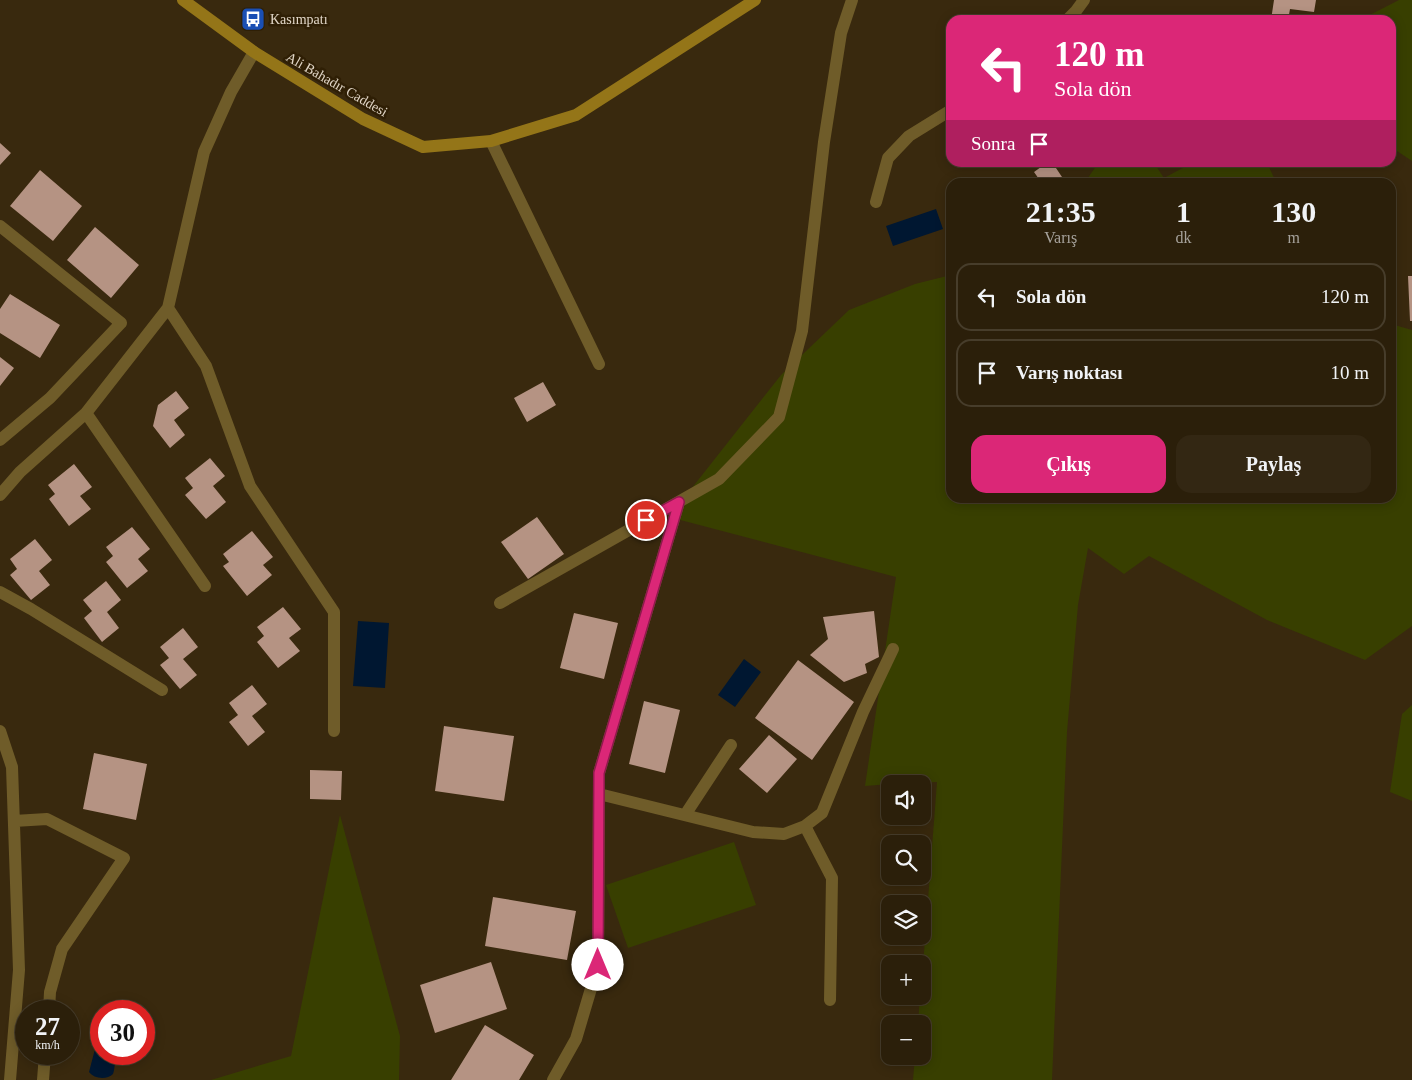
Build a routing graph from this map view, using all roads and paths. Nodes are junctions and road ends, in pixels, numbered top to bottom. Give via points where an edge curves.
1 (184, 0) edge
2 (754, 0) edge
3 (852, 0) edge
4 (1084, 0) edge
5 (1072, 15) edge
6 (254, 52) junction
7 (946, 113) edge
8 (491, 141) junction
9 (876, 202) dead end
10 (0, 226) edge
11 (168, 308) junction
12 (599, 364) dead end
13 (86, 413) junction
14 (0, 440) edge
15 (0, 495) edge
16 (679, 502) junction
17 (205, 586) dead end
18 (0, 592) edge
19 (500, 604) dead end
20 (893, 648) dead end
21 (162, 690) dead end
22 (0, 731) edge
23 (334, 731) dead end
24 (731, 744) dead end
25 (599, 794) junction
26 (685, 815) junction
27 (14, 820) junction
28 (805, 826) junction
29 (50, 1000) edge
30 (830, 1000) dead end
31 (44, 1065) edge
32 (10, 1080) edge
33 (43, 1080) edge
34 (553, 1080) edge

1 - 6 main road, Ali Bahadır Caddesi
2 - 8 main road, Ali Bahadır Caddesi via 576,115
3 - 16 street via 841,33 824,142 802,331 779,417 719,479
4 - 5 street
6 - 8 main road, Ali Bahadır Caddesi via 363,120 423,147
6 - 11 street via 204,152
7 - 9 street via 909,136 888,158
8 - 12 street
10 - 14 street via 120,323 50,398
11 - 13 street
11 - 23 street via 206,366 250,486 334,612
13 - 15 street via 20,472
13 - 17 street
16 - 19 street
16 - 25 street via 599,773
18 - 21 street
20 - 28 street via 822,814
22 - 27 street via 12,767
24 - 26 street
25 - 26 street
25 - 34 street via 598,965 576,1039
26 - 28 street via 753,832 784,834
27 - 29 street via 47,819 124,858 62,949
27 - 32 street via 19,970
28 - 30 street via 832,878
31 - 33 street

